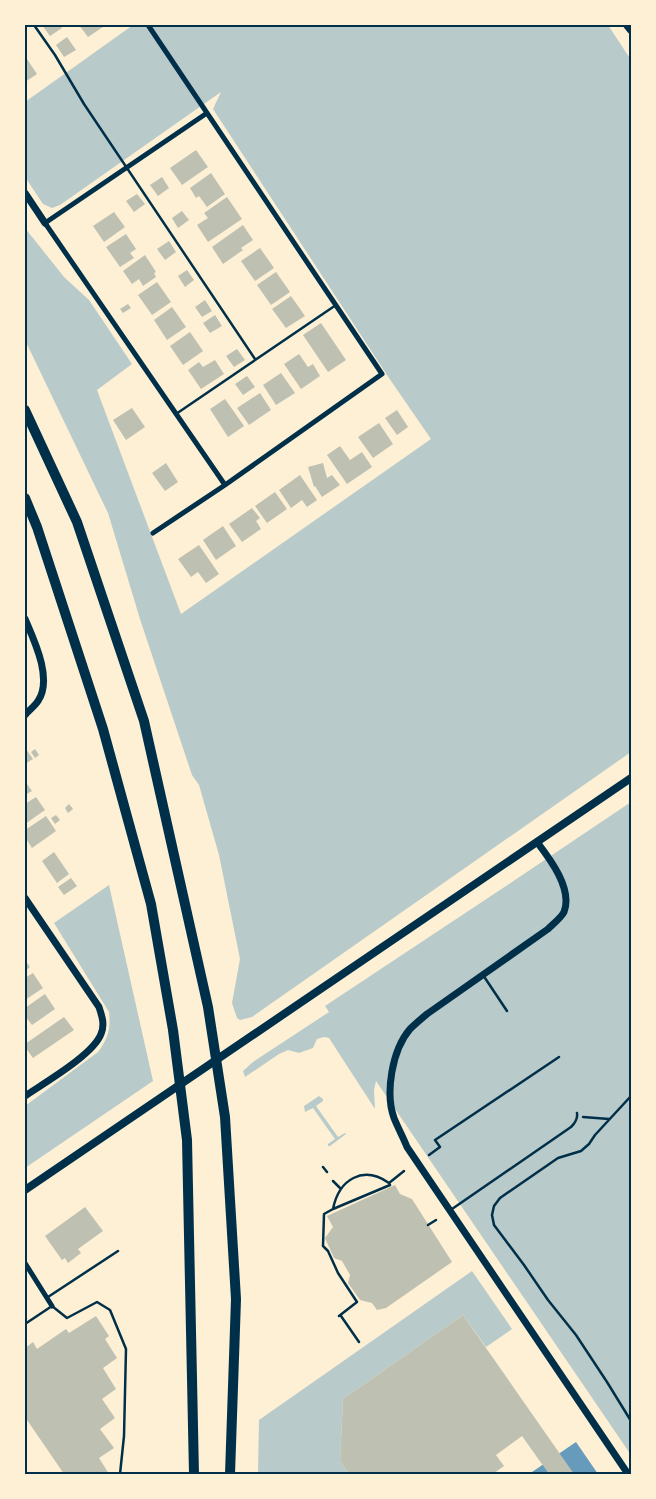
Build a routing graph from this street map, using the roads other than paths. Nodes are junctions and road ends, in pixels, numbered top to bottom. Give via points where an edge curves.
1 (34, 25) edge
2 (148, 25) edge
3 (627, 25) edge
4 (631, 30) edge
5 (207, 113) junction
6 (127, 168) junction
7 (25, 193) edge
8 (45, 223) junction
9 (336, 305) junction
10 (255, 359) junction
11 (25, 410) edge
12 (176, 414) junction
13 (225, 485) junction
14 (25, 498) edge
15 (153, 533) dead end
16 (25, 619) edge
17 (25, 715) edge
18 (631, 778) edge
19 (538, 842) junction
20 (25, 898) edge
21 (483, 975) junction
22 (508, 1011) dead end
23 (25, 1096) edge
24 (577, 1113) dead end
25 (25, 1190) edge
26 (450, 1210) junction
27 (118, 1251) dead end
28 (25, 1263) edge
29 (47, 1298) junction
30 (52, 1306) junction
31 (25, 1324) edge
32 (120, 1474) edge
33 (194, 1474) edge
34 (230, 1474) edge
35 (628, 1474) edge

1 - 6 lane
2 - 5 street
3 - 4 main road
5 - 6 street
5 - 9 street
6 - 8 street
6 - 10 lane
7 - 8 street
8 - 12 street
9 - 10 lane
9 - 13 street via 382,374
10 - 12 lane
11 - 34 highway via 77,522 144,721 208,1007 225,1117 236,1299
12 - 13 street
13 - 15 street
14 - 33 highway via 103,729 150,904 173,1030 187,1140
16 - 17 street via 45,676 39,700
18 - 19 main road
19 - 21 street via 561,880 566,899 564,913 548,929
19 - 25 main road
20 - 23 street via 99,1007 103,1021 102,1033 95,1046
21 - 22 lane
21 - 26 street via 410,1029 400,1044 392,1075 391,1106 396,1123 407,1147
24 - 26 lane via 571,1127
26 - 35 street
27 - 29 lane
28 - 29 street
29 - 30 street
30 - 31 lane
30 - 32 lane via 67,1318 97,1302 110,1310 126,1349

